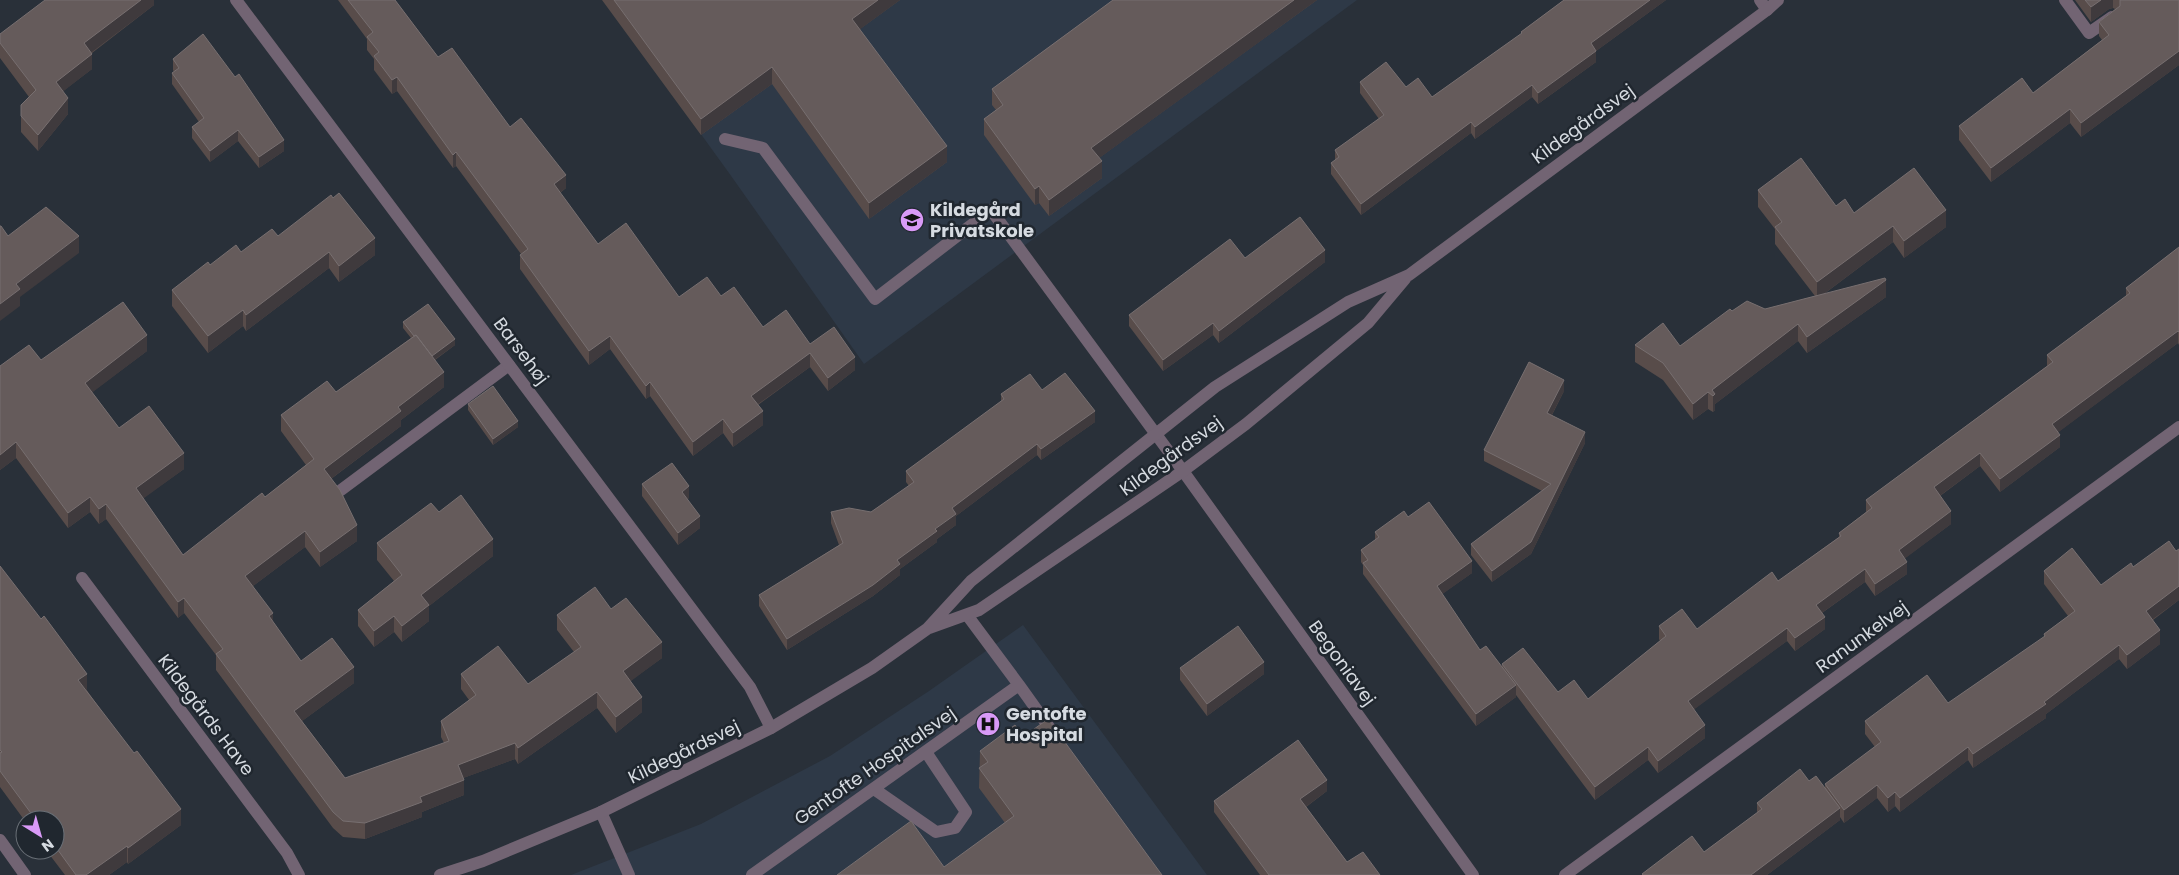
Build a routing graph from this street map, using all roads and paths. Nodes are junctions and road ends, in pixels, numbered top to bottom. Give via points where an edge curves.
1 (236, 0) edge
2 (1778, 0) edge
3 (1787, 0) edge
4 (2065, 0) edge
5 (1763, 5) edge
6 (2112, 16) edge
7 (725, 139) dead end
8 (1408, 275) junction
9 (509, 365) junction
10 (2179, 427) edge
11 (1156, 433) junction
12 (1183, 471) junction
13 (341, 490) edge
14 (82, 578) dead end
15 (967, 615) junction
16 (927, 629) junction
17 (1018, 685) junction
18 (771, 728) junction
19 (1059, 741) edge
20 (926, 752) junction
21 (874, 789) junction
22 (601, 812) junction
23 (0, 840) edge
24 (26, 875) edge
25 (299, 875) edge
26 (440, 875) edge
27 (629, 875) edge
28 (752, 875) edge
29 (1473, 875) edge
30 (1565, 875) edge

1 - 9 street, Barsehøj
2 - 5 street, Kildegårdsvej
3 - 5 street
4 - 6 street via 2089,34
5 - 8 street, Kildegårdsvej
7 - 11 street, Begoniavej via 762,148 875,299 991,210
8 - 11 street, Kildegårdsvej via 1348,302 1215,387
8 - 12 street, Kildegårdsvej via 1368,323 1246,424
9 - 13 street
9 - 18 street, Barsehøj via 750,687
10 - 30 street, Ranunkelvej
11 - 12 street, Begoniavej
11 - 16 street, Kildegårdsvej via 971,580
12 - 15 street, Kildegårdsvej
12 - 29 street, Begoniavej
14 - 25 street, Kildegårds Have via 287,853
15 - 16 street, Kildegårdsvej
15 - 17 street
16 - 18 street, Kildegårdsvej via 872,668
17 - 19 street
17 - 20 street, Gentofte Hospitalsvej
18 - 22 street, Kildegårdsvej
20 - 21 street, Gentofte Hospitalsvej
20 - 21 street via 966,812 955,828 936,832
21 - 28 street, Gentofte Hospitalsvej
22 - 26 street, Kildegårdsvej via 483,861
22 - 27 street
23 - 24 street

